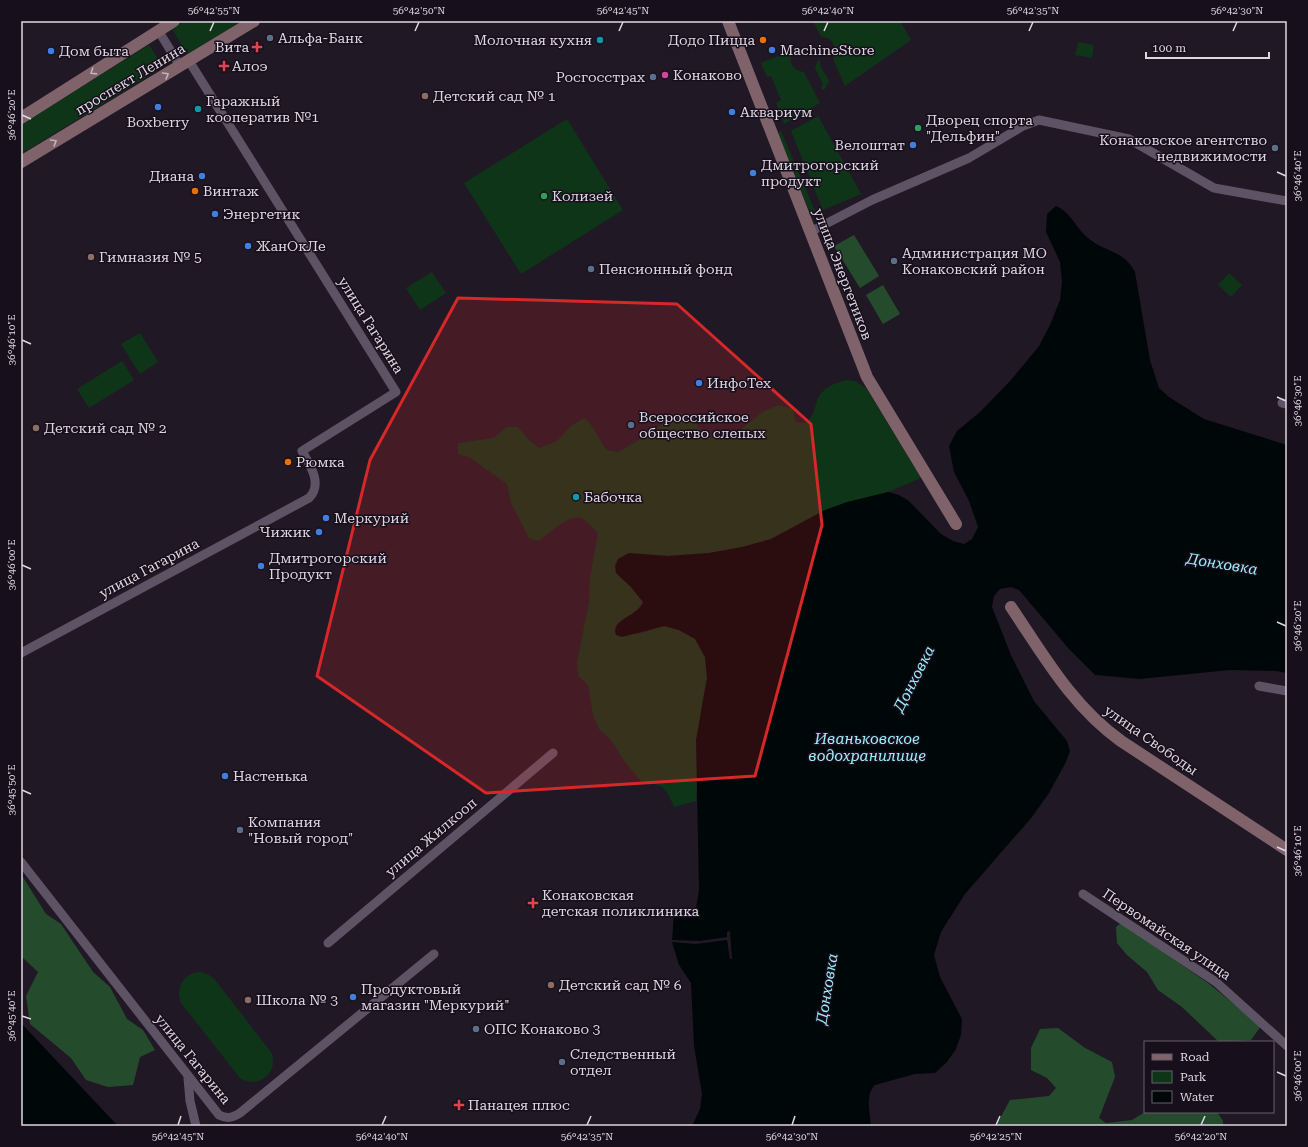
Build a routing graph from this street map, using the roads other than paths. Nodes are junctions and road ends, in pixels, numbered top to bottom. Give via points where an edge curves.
1 (174, 21) edge
2 (254, 21) edge
3 (728, 21) edge
4 (158, 30) junction
5 (185, 63) junction
6 (21, 118) edge
7 (21, 162) edge
8 (1287, 202) edge
9 (812, 231) junction
10 (956, 524) dead end
11 (1011, 607) dead end
12 (21, 653) edge
13 (1259, 686) dead end
14 (1287, 691) edge
15 (553, 753) dead end
16 (1287, 850) edge
17 (21, 862) edge
18 (1083, 894) dead end
19 (328, 943) dead end
20 (434, 954) dead end
21 (1287, 1046) edge
22 (188, 1078) junction
23 (196, 1126) edge

1 - 4 main road, проспект Ленина
2 - 5 main road, проспект Ленина
3 - 9 main road, улица Энергетиков
4 - 5 street
4 -> 6 main road, проспект Ленина
7 -> 5 main road, проспект Ленина
5 - 12 street, улица Гагарина via 396,392 302,451 316,484 315,492 309,498
8 - 9 street via 1214,188 1129,139 1039,120 1023,126 969,158 872,200
9 - 10 main road, улица Энергетиков via 867,377
11 - 16 main road, улица Свободы via 1065,687 1097,722 1121,741
13 - 14 street
15 - 19 street, улица Жилкооп
17 - 22 street, улица Гагарина
18 - 21 street, Первомайская улица via 1216,982
20 - 22 street, улица Гагарина via 232,1118 219,1115
22 - 23 street

